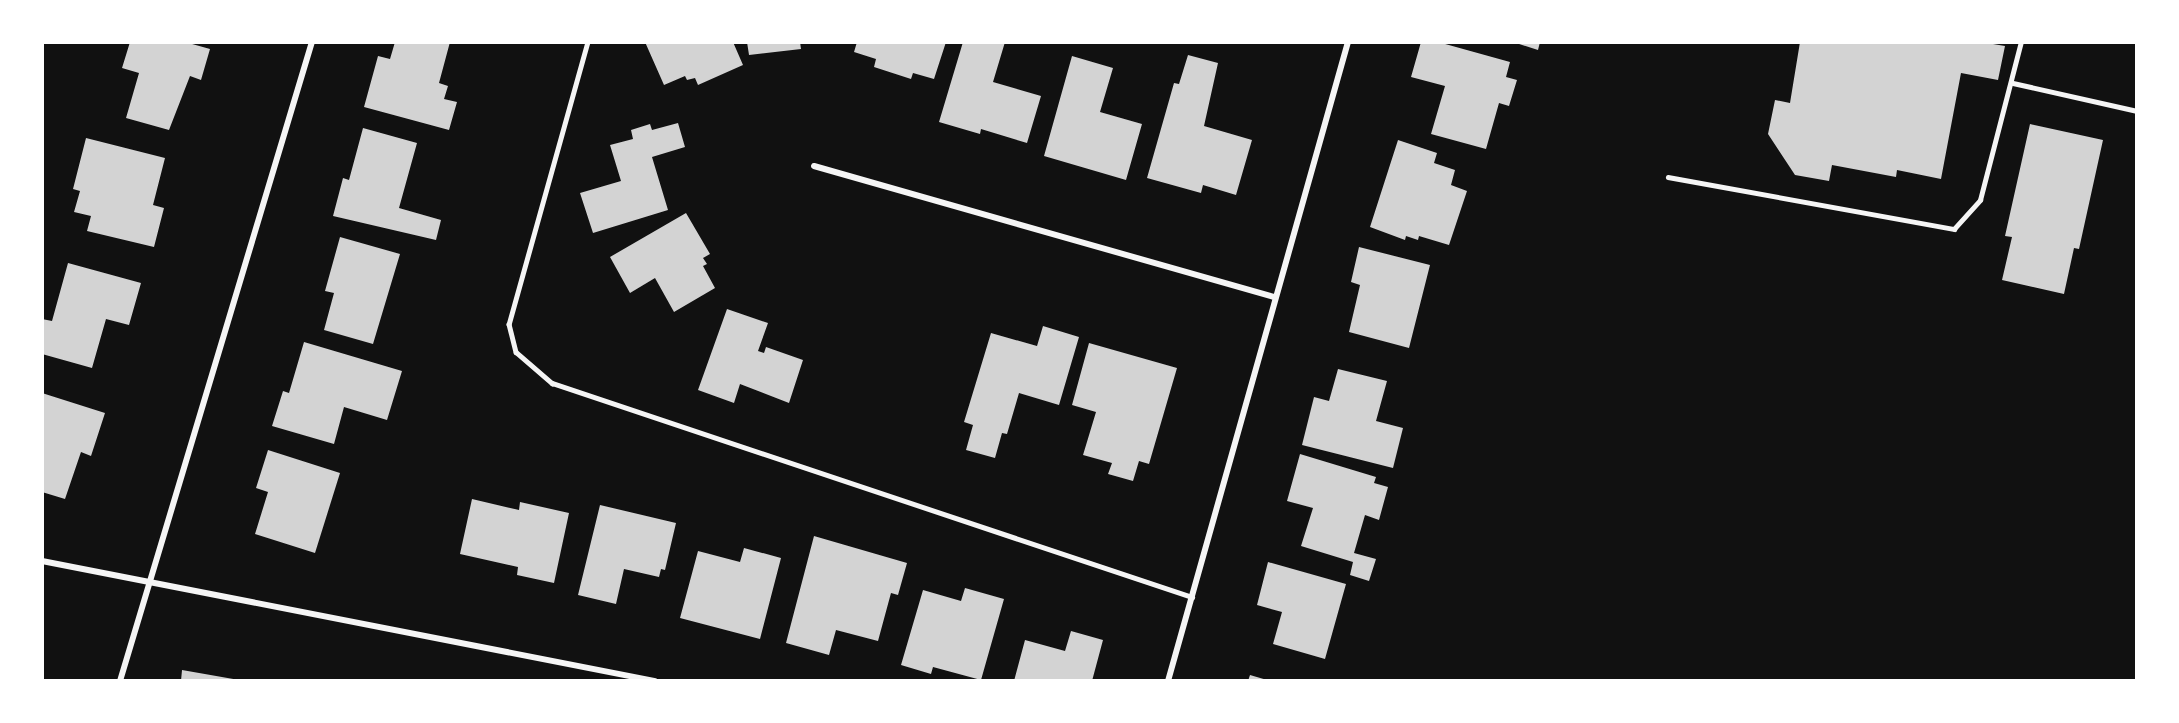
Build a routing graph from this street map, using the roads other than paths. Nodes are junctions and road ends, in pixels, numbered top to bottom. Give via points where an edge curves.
1 (312, 42) edge
2 (588, 42) edge
3 (1348, 42) edge
4 (2021, 42) edge
5 (2013, 83) junction
6 (2137, 111) edge
7 (814, 166) dead end
8 (1668, 177) dead end
9 (1274, 297) junction
10 (42, 561) edge
11 (147, 580) junction
12 (1192, 597) junction
13 (120, 681) edge
14 (655, 681) edge
15 (1168, 681) edge

1 - 11 street
2 - 12 lane via 509,324 516,352 552,384
3 - 9 street
4 - 5 lane
5 - 6 lane
5 - 8 lane via 1980,200 1954,229
7 - 9 street
9 - 12 street
10 - 11 street
11 - 13 street
11 - 14 street
12 - 15 street

